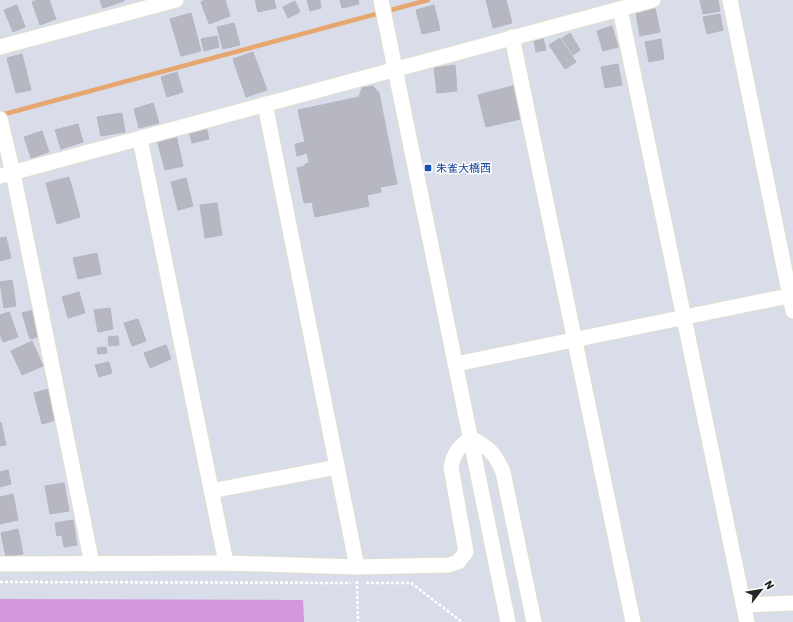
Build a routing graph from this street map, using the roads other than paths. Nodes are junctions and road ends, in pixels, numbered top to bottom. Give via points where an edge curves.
1 (176, 0) edge
2 (381, 0) edge
3 (653, 0) edge
4 (730, 0) edge
5 (620, 9) junction
6 (512, 37) junction
7 (0, 47) edge
8 (395, 71) junction
9 (265, 104) junction
10 (0, 120) edge
11 (140, 140) junction
12 (6, 175) edge
13 (791, 295) edge
14 (793, 311) edge
15 (684, 317) junction
16 (575, 339) junction
17 (456, 364) junction
18 (471, 438) junction
19 (337, 466) junction
20 (211, 490) junction
21 (226, 563) junction
22 (0, 564) edge
23 (92, 564) junction
24 (357, 567) junction
25 (793, 603) edge
26 (744, 605) junction
27 (508, 622) edge
28 (534, 622) edge
29 (633, 622) edge
30 (747, 622) edge

1 - 7 street
2 - 8 street
3 - 5 street
4 - 13 street
5 - 6 street
5 - 15 street
6 - 8 street
6 - 16 street
8 - 9 street
8 - 17 street
9 - 11 street
9 - 19 street
10 - 12 street
11 - 12 street
11 - 20 street
12 - 23 street
13 - 14 street
13 - 15 street
15 - 16 street
15 - 26 street
16 - 17 street
16 - 29 street
17 - 18 street
18 - 24 street via 454,453 451,467 466,552 458,562 449,565
18 - 27 street
18 - 28 street via 486,446 497,457 503,472
19 - 20 street
19 - 24 street
20 - 21 street
21 - 23 street
21 - 24 street
22 - 23 street
25 - 26 street
26 - 30 street

